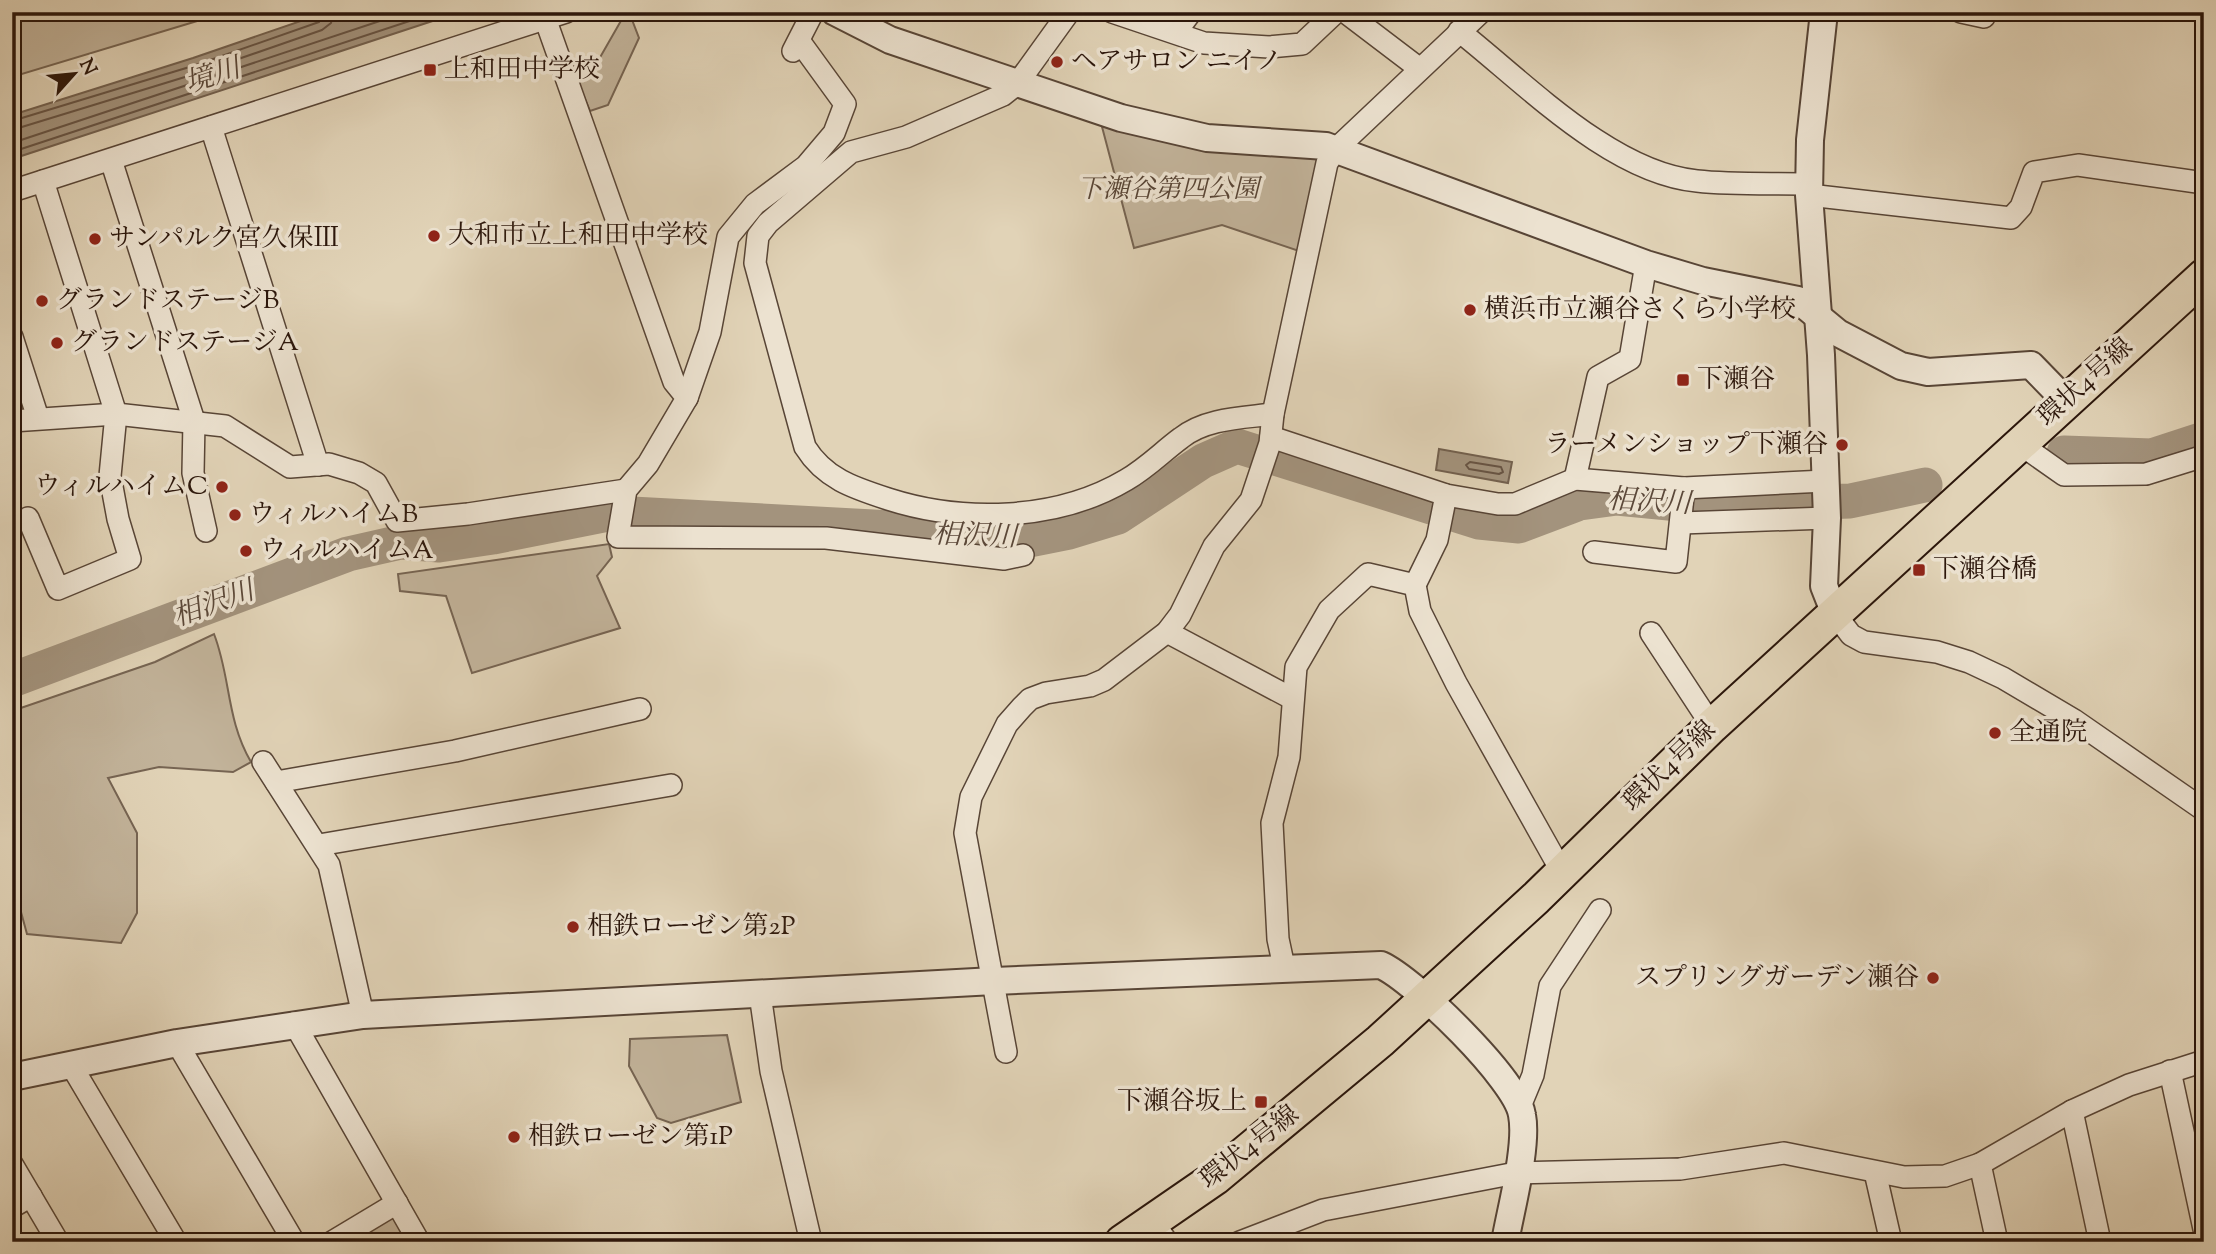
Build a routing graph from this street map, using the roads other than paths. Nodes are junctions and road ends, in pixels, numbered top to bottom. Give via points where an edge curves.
1 (566, 12) edge
2 (813, 12) edge
3 (835, 12) edge
4 (1069, 12) edge
5 (1112, 12) edge
6 (1191, 12) edge
7 (1336, 12) edge
8 (1345, 12) edge
9 (1481, 12) edge
10 (1824, 12) edge
11 (1961, 12) edge
12 (1984, 17) dead end
13 (546, 21) junction
14 (1459, 31) junction
15 (1177, 32) junction
16 (1420, 69) junction
17 (1017, 84) junction
18 (211, 127) junction
19 (1336, 149) junction
20 (111, 160) junction
21 (43, 181) junction
22 (2204, 183) edge
23 (1809, 190) junction
24 (12, 191) edge
25 (1646, 264) junction
26 (2204, 276) edge
27 (1817, 313) junction
28 (12, 337) edge
29 (687, 398) junction
30 (2066, 401) junction
31 (116, 414) junction
32 (1273, 414) junction
33 (38, 418) junction
34 (12, 421) edge
35 (194, 421) junction
36 (1271, 440) junction
37 (2012, 451) junction
38 (2204, 456) edge
39 (318, 465) junction
40 (1575, 479) junction
41 (1825, 484) junction
42 (624, 498) junction
43 (1444, 506) junction
44 (1683, 506) junction
45 (1827, 516) junction
46 (28, 519) dead end
47 (206, 531) dead end
48 (1594, 552) dead end
49 (1023, 555) dead end
50 (1415, 585) junction
51 (1835, 614) junction
52 (1167, 632) junction
53 (1651, 633) dead end
54 (1293, 699) junction
55 (640, 709) dead end
56 (1712, 726) junction
57 (263, 762) dead end
58 (276, 782) junction
59 (671, 785) dead end
60 (2204, 810) edge
61 (319, 845) junction
62 (1562, 872) junction
63 (1600, 910) dead end
64 (1284, 967) junction
65 (994, 981) junction
66 (760, 994) junction
67 (1426, 998) junction
68 (363, 1016) junction
69 (294, 1023) junction
70 (177, 1043) junction
71 (1006, 1052) dead end
72 (2204, 1061) edge
73 (71, 1065) junction
74 (2170, 1071) junction
75 (12, 1077) edge
76 (1521, 1104) junction
77 (2072, 1111) junction
78 (12, 1164) edge
79 (1980, 1164) junction
80 (1875, 1172) junction
81 (1516, 1173) junction
82 (31, 1196) junction
83 (397, 1202) junction
84 (12, 1207) edge
85 (2204, 1229) edge
86 (1160, 1232) edge
87 (58, 1242) edge
88 (176, 1242) edge
89 (294, 1242) edge
90 (332, 1242) edge
91 (419, 1242) edge
92 (811, 1242) edge
93 (1122, 1242) edge
94 (1240, 1242) edge
95 (1505, 1242) edge
96 (1891, 1242) edge
97 (1997, 1242) edge
98 (2100, 1242) edge

1 - 13 street
2 - 29 street via 796,47 845,104 834,134 806,166 755,204 728,237 710,332
3 - 17 street via 890,40
4 - 17 street
5 - 15 street
6 - 15 street
7 - 15 street via 1302,44 1292,47 1230,47
8 - 16 street
9 - 14 street
10 - 23 street
11 - 12 street
13 - 18 street
13 - 29 street via 674,382
14 - 16 street
14 - 23 street via 1565,119 1644,166 1696,181
16 - 19 street
17 - 19 street via 1121,118 1207,138
17 - 32 street via 1003,96 906,137 852,152 758,236 755,263 804,447 814,462 847,485 898,502 970,515 1020,513 1071,503 1124,482 1202,426
18 - 20 street
18 - 39 street
19 - 25 street
19 - 32 street via 1327,163
20 - 21 street
20 - 35 street
21 - 24 street
21 - 31 street
22 - 23 street via 2078,166 2034,172 2021,207 2011,218
23 - 27 street
25 - 27 street via 1798,300
25 - 40 street via 1630,359 1598,377
26 - 30 main road, 環状4号線
27 - 30 street via 1839,333 1901,366 1928,372 2031,365
27 - 41 street
28 - 33 street
29 - 42 street
30 - 37 main road, 環状4号線
31 - 33 street
31 - 35 street
31 - 46 street via 110,476 130,559 58,589
32 - 36 street
33 - 34 street
35 - 39 street via 225,426 290,467
35 - 47 street via 193,473
36 - 43 street
36 - 52 street via 1244,512 1214,546
37 - 38 street via 2064,475 2146,474
37 - 51 main road, 環状4号線
39 - 42 street via 346,467 376,483 397,521
40 - 43 street via 1515,504
40 - 44 street
41 - 44 street
41 - 45 street
42 - 49 street via 618,537 826,538 1004,559
43 - 50 street via 1437,540
44 - 45 street
44 - 48 street via 1676,562
45 - 51 street via 1824,586
50 - 54 street via 1368,574 1329,610 1296,667
50 - 62 street via 1420,611 1456,683
51 - 56 main road, 環状4号線
51 - 60 street via 1864,642 1937,652 2003,678 2074,720
52 - 54 street
52 - 65 street via 1104,680 1030,699 1001,736 971,797 965,833
53 - 56 street
54 - 64 street via 1289,757 1272,823 1278,939
55 - 58 street via 455,751
56 - 62 main road, 環状4号線
57 - 58 street
58 - 61 street
59 - 61 street
61 - 68 street via 329,865
62 - 67 main road, 環状4号線
63 - 76 street via 1550,986 1533,1074
64 - 65 street
64 - 67 street via 1381,965 1399,973
65 - 66 street
65 - 71 street
66 - 68 street
66 - 92 street via 771,1071
67 - 76 street via 1508,1084
67 - 86 main road, 環状4号線
68 - 69 street
69 - 70 street
69 - 83 street
70 - 73 street
70 - 89 street
72 - 74 street
73 - 75 street
73 - 88 street
74 - 77 street
74 - 85 street
76 - 81 street via 1523,1133
77 - 79 street
77 - 98 street
78 - 82 street
79 - 80 street via 1945,1175 1904,1177
79 - 97 street
80 - 81 street via 1784,1153 1680,1169
80 - 96 street
81 - 94 street via 1324,1210
81 - 95 street
82 - 84 street
82 - 87 street
83 - 90 street
83 - 91 street
86 - 93 main road, 環状4号線

